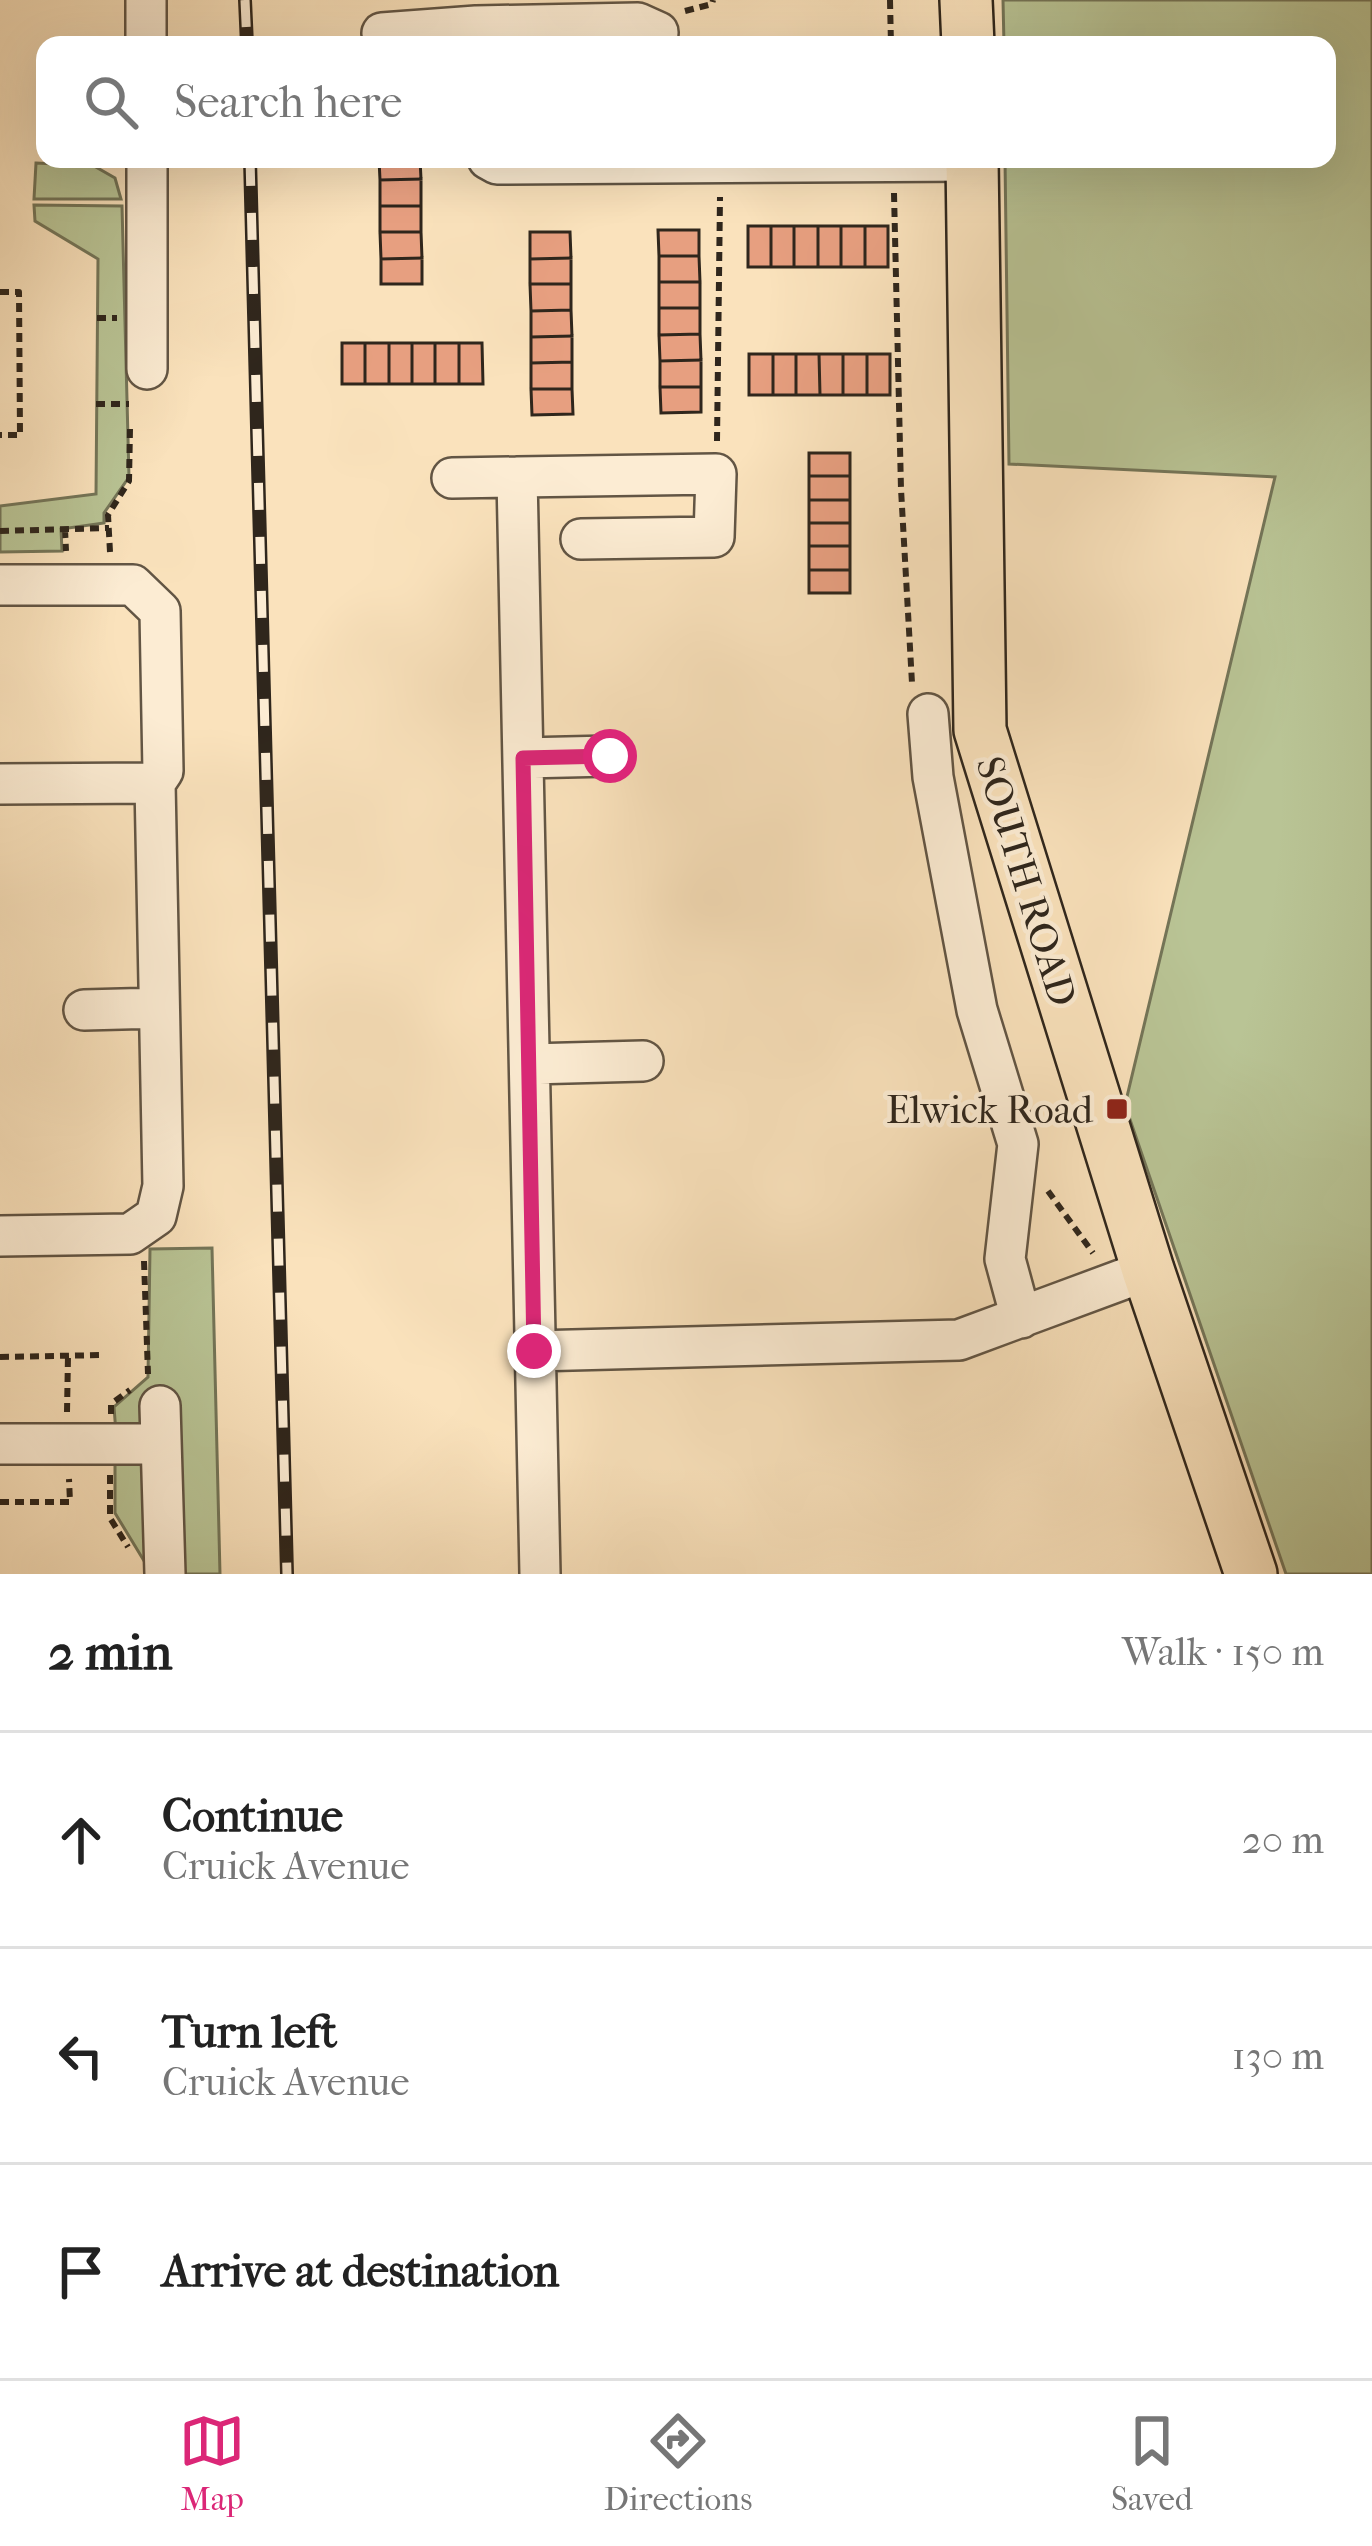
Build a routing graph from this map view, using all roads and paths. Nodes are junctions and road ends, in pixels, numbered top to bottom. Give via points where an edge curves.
1 (146, 0) edge
2 (890, 0) edge
3 (967, 0) edge
4 (382, 33) dead end
5 (476, 35) edge
6 (146, 36) edge
7 (658, 36) edge
8 (891, 36) edge
9 (968, 36) edge
10 (147, 168) edge
11 (720, 168) edge
12 (893, 168) edge
13 (972, 168) edge
14 (0, 292) edge
15 (147, 369) dead end
16 (96, 404) dead end
17 (129, 404) dead end
18 (130, 429) dead end
19 (0, 435) edge
20 (716, 474) junction
21 (517, 477) junction
22 (452, 478) dead end
23 (110, 528) junction
24 (0, 531) edge
25 (581, 539) dead end
26 (111, 561) dead end
27 (0, 584) edge
28 (928, 714) joint
29 (610, 755) dead end
30 (523, 758) junction
31 (155, 782) junction
32 (0, 784) edge
33 (159, 1009) junction
34 (84, 1010) dead end
35 (643, 1063) dead end
36 (530, 1064) junction
37 (0, 1236) edge
38 (1148, 1270) junction
39 (1021, 1318) junction
40 (534, 1351) junction
41 (104, 1355) dead end
42 (68, 1356) junction
43 (0, 1357) edge
44 (67, 1413) dead end
45 (0, 1444) edge
46 (68, 1464) dead end
47 (0, 1502) edge
48 (165, 1571) edge
49 (540, 1574) edge
50 (1251, 1574) edge

1 - 6 street
2 - 8 path
3 - 9 main road
4 - 5 street
5 - 7 street via 638,23
10 - 15 street
11 - 20 path
12 - 28 path via 906,604 914,716
13 - 38 main road, SOUTH ROAD via 980,730
14 - 19 path via 19,292 20,435
16 - 17 path
18 - 23 path via 129,481
20 - 21 street
20 - 25 street via 714,537
21 - 22 street
21 - 30 street
23 - 24 path
23 - 26 path
27 - 31 street via 133,584 160,611 163,771
28 - 39 street, SOUTH ROAD via 977,1010 1018,1144 1006,1259
29 - 30 street
30 - 36 street
31 - 32 street
31 - 33 street
33 - 34 street
33 - 37 street via 163,1186 156,1216 130,1234
35 - 36 street
36 - 40 street
38 - 39 street
38 - 50 main road, SOUTH ROAD
39 - 40 street via 959,1340
40 - 49 street
41 - 42 path
42 - 43 path
42 - 44 path
45 - 48 street via 161,1425
46 - 47 path via 70,1502

